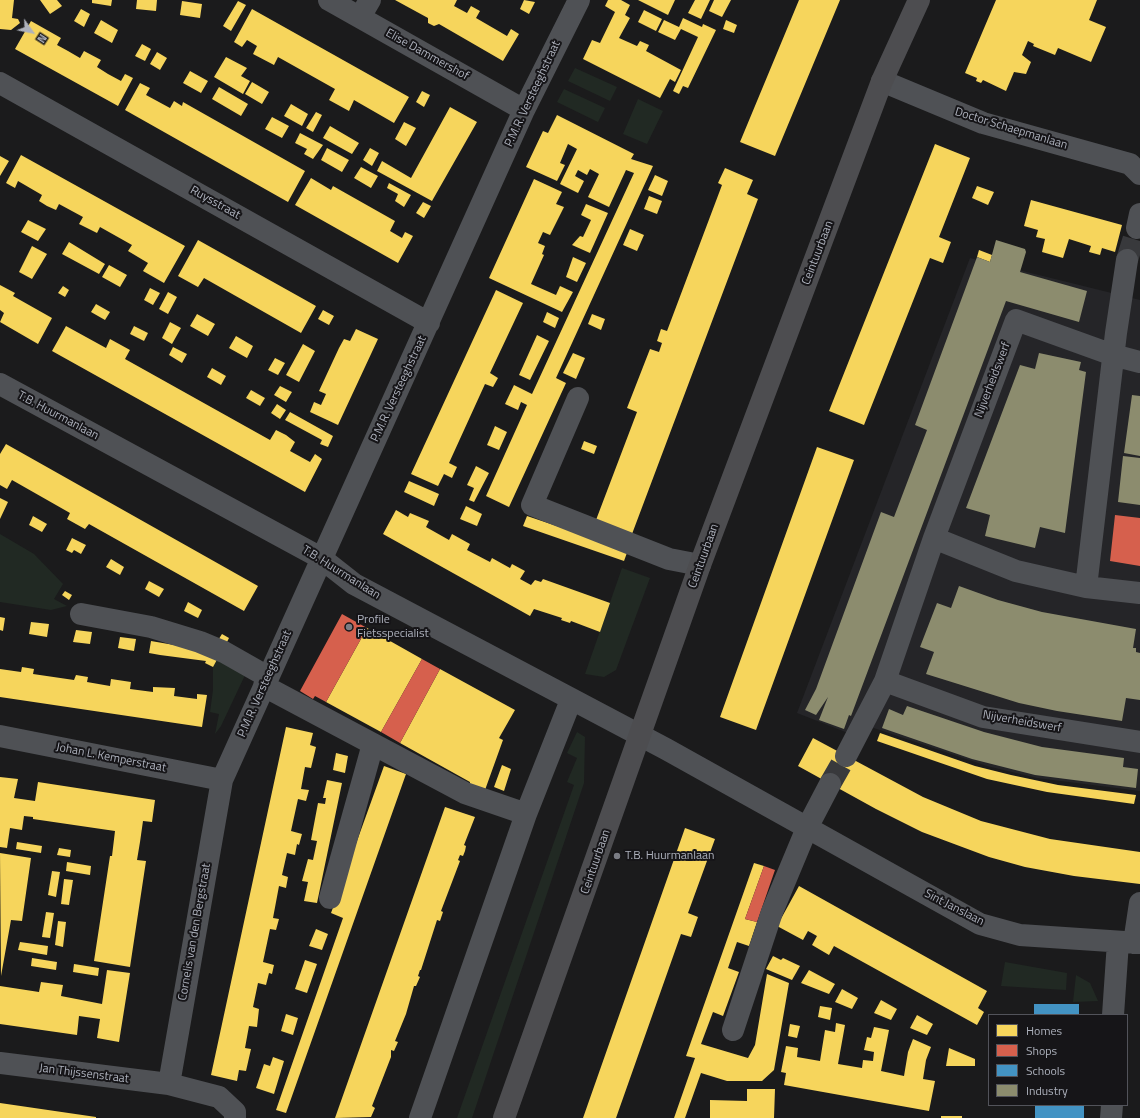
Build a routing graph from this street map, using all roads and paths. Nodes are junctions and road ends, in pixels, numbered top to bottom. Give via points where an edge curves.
1 (329, 0) edge
2 (579, 0) edge
3 (919, 0) edge
4 (365, 9) edge
5 (882, 81) junction
6 (0, 83) edge
7 (524, 110) junction
8 (1140, 173) edge
9 (1127, 260) tunnel mouth
10 (429, 323) junction
11 (1113, 355) junction
12 (1140, 362) edge
13 (0, 384) edge
14 (578, 398) dead end
15 (934, 538) junction
16 (321, 558) junction
17 (700, 566) junction
18 (1086, 587) junction
19 (1140, 593) edge
20 (81, 614) dead end
21 (266, 681) junction
22 (885, 681) junction
23 (572, 700) junction
24 (0, 736) edge
25 (640, 736) junction
26 (1140, 742) edge
27 (373, 744) junction
28 (846, 756) tunnel mouth
29 (222, 780) junction
30 (830, 784) tunnel mouth
31 (526, 814) junction
32 (807, 828) junction
33 (330, 898) dead end
34 (1140, 903) edge
35 (1131, 942) edge
36 (1113, 1014) edge
37 (733, 1030) dead end
38 (0, 1064) edge
39 (169, 1084) junction
40 (1112, 1106) edge
41 (235, 1118) edge
42 (420, 1118) edge
43 (504, 1118) edge
44 (1111, 1118) edge

1 - 4 street, Elise Dammershof
2 - 7 street, P.M.R. Versteeghstraat
3 - 5 main road, Ceintuurbaan
4 - 7 street, Elise Dammershof
5 - 8 street, Doctor Schaepmanlaan via 983,123 1130,164
5 - 17 main road, Ceintuurbaan
6 - 10 street, Ruysstraat
7 - 10 street, P.M.R. Versteeghstraat
9 - 11 street
10 - 16 street, P.M.R. Versteeghstraat
11 - 12 street, Nijverheidswerf
11 - 15 street, Nijverheidswerf via 1016,320
11 - 18 street
13 - 16 street, T.B. Huurmanlaan
14 - 17 street via 532,505 669,559
15 - 18 street via 1016,571
15 - 22 street, Nijverheidswerf
16 - 21 street, P.M.R. Versteeghstraat
16 - 23 street, T.B. Huurmanlaan via 354,584
17 - 25 main road, Ceintuurbaan
18 - 19 street
20 - 21 street via 151,627 200,642 224,652
21 - 27 street
21 - 29 street, P.M.R. Versteeghstraat
22 - 26 street, Nijverheidswerf via 983,717
22 - 28 street, Nijverheidswerf
23 - 25 street, T.B. Huurmanlaan
23 - 31 street
24 - 29 street, Johan L. Kemperstraat
25 - 32 street, Sint Janslaan
25 - 43 main road, Ceintuurbaan
27 - 31 street via 465,792
27 - 33 street
29 - 39 street, Cornelis van den Bergstraat
30 - 32 street
31 - 42 street
32 - 35 street, Sint Janslaan via 980,924 1020,935
32 - 37 street via 772,912
34 - 35 street
35 - 36 street
38 - 39 street, Jan Thijssenstraat
39 - 41 street, Jan Thijssenstraat via 219,1097 235,1112
40 - 44 street

